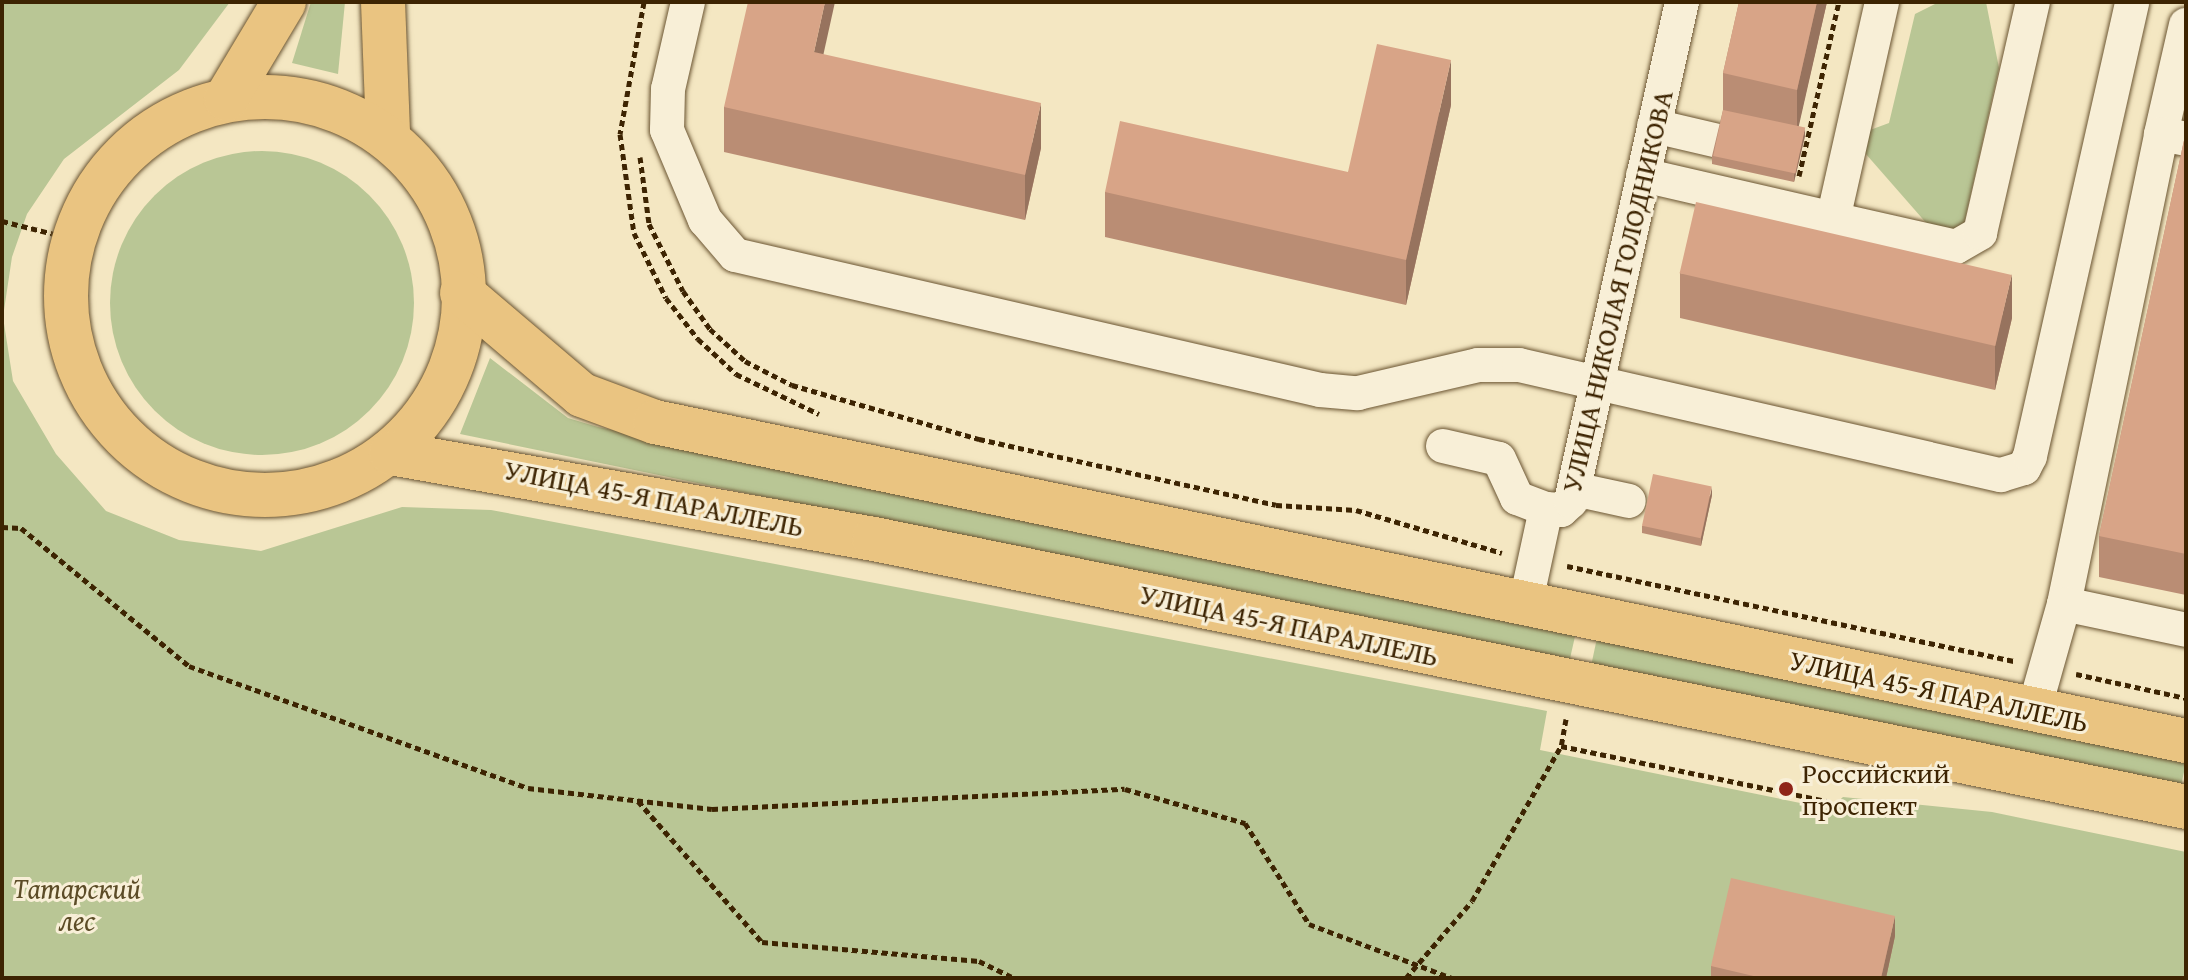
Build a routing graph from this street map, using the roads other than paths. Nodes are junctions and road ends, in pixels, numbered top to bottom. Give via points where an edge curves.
1 (284, 2) edge
2 (383, 2) edge
3 (688, 2) edge
4 (1682, 2) edge
5 (1882, 2) edge
6 (2033, 2) edge
7 (2132, 2) edge
8 (2186, 25) edge
9 (226, 99) junction
10 (1654, 126) junction
11 (388, 135) junction
12 (2174, 137) edge
13 (1718, 141) edge
14 (1643, 175) junction
15 (1833, 219) junction
16 (462, 293) junction
17 (1598, 383) junction
18 (1443, 446) dead end
19 (391, 453) junction
20 (1574, 489) junction
21 (1629, 501) dead end
22 (1546, 509) junction
23 (2064, 604) junction
24 (1525, 606) junction
25 (2186, 630) edge
26 (2034, 710) junction
27 (2186, 741) edge
28 (2186, 807) edge

1 - 9 main road
2 - 11 main road
3 - 17 street via 668,89 667,130 705,220 735,255 1320,390 1394,388 1497,363
4 - 10 street, УЛИЦА НИКОЛАЯ ГОЛОДНИКОВА
5 - 15 street
6 - 15 street via 1975,242 1956,247
7 - 17 street via 2024,468 2001,475
8 - 12 street
9 - 11 main road via 339,108
9 - 19 main road via 170,119 116,161 74,239 64,317 82,386 136,450 174,474 260,495 351,475
10 - 13 street
10 - 14 street, УЛИЦА НИКОЛАЯ ГОЛОДНИКОВА
11 - 16 main road via 434,184 455,227
12 - 23 street
14 - 15 street
14 - 17 street, УЛИЦА НИКОЛАЯ ГОЛОДНИКОВА
16 - 19 main road via 459,340 444,381 426,417
16 - 24 main road, УЛИЦА 45-Я ПАРАЛЛЕЛЬ via 582,395 655,422
17 - 20 street, УЛИЦА НИКОЛАЯ ГОЛОДНИКОВА
18 - 22 street via 1499,459 1517,498
19 - 28 main road, УЛИЦА 45-Я ПАРАЛЛЕЛЬ via 874,539
20 - 21 street
20 - 22 street, УЛИЦА НИКОЛАЯ ГОЛОДНИКОВА via 1567,507
22 - 24 street, УЛИЦА НИКОЛАЯ ГОЛОДНИКОВА
23 - 25 street
23 - 26 street via 2050,669
24 - 26 main road, УЛИЦА 45-Я ПАРАЛЛЕЛЬ
26 - 27 main road, УЛИЦА 45-Я ПАРАЛЛЕЛЬ

